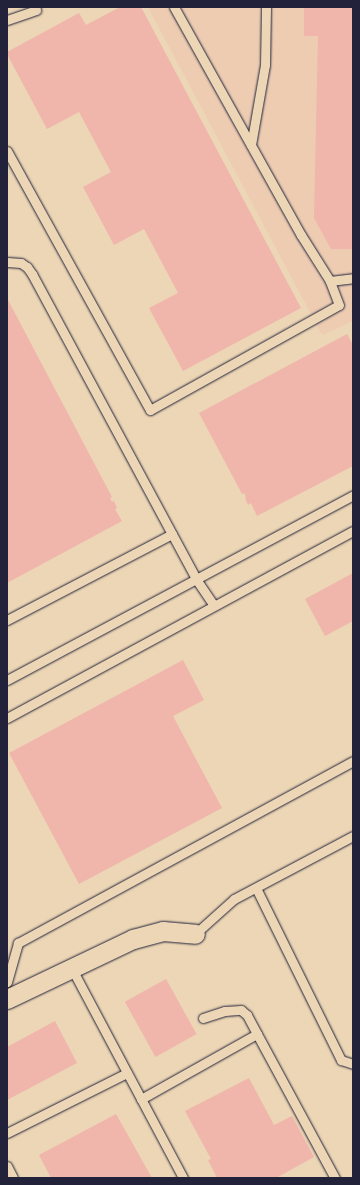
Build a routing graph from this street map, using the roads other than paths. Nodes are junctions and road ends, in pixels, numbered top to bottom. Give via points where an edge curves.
1 (174, 7) edge
2 (266, 7) edge
3 (36, 10) dead end
4 (7, 20) edge
5 (251, 145) junction
6 (7, 151) edge
7 (7, 262) edge
8 (353, 278) edge
9 (330, 280) junction
10 (353, 495) edge
11 (353, 531) edge
12 (172, 534) junction
13 (196, 579) junction
14 (214, 606) junction
15 (7, 620) edge
16 (7, 680) edge
17 (7, 718) edge
18 (353, 761) edge
19 (353, 836) edge
20 (256, 888) junction
21 (195, 934) joint
22 (72, 969) junction
23 (7, 982) edge
24 (7, 1000) edge
25 (203, 1018) dead end
26 (257, 1034) junction
27 (353, 1064) edge
28 (127, 1073) junction
29 (141, 1099) junction
30 (7, 1133) edge
31 (7, 1166) edge
32 (13, 1178) edge
33 (183, 1178) edge
34 (335, 1178) edge

1 - 5 lane
2 - 5 lane via 264,73
3 - 4 lane
5 - 9 lane
6 - 9 lane via 150,410 339,305
7 - 12 lane via 21,263 32,274
8 - 9 lane
10 - 13 lane
11 - 14 lane
12 - 13 lane
12 - 15 lane
13 - 14 lane
13 - 16 lane
14 - 17 lane
18 - 23 lane via 18,944
19 - 20 lane
20 - 21 lane via 234,899
20 - 27 lane via 341,1060
21 - 22 street via 163,930 133,939
22 - 24 street
22 - 28 lane
25 - 26 lane via 230,1010 241,1010 247,1015
26 - 29 lane
26 - 34 lane
28 - 29 lane
28 - 30 lane
29 - 33 lane
31 - 32 lane

